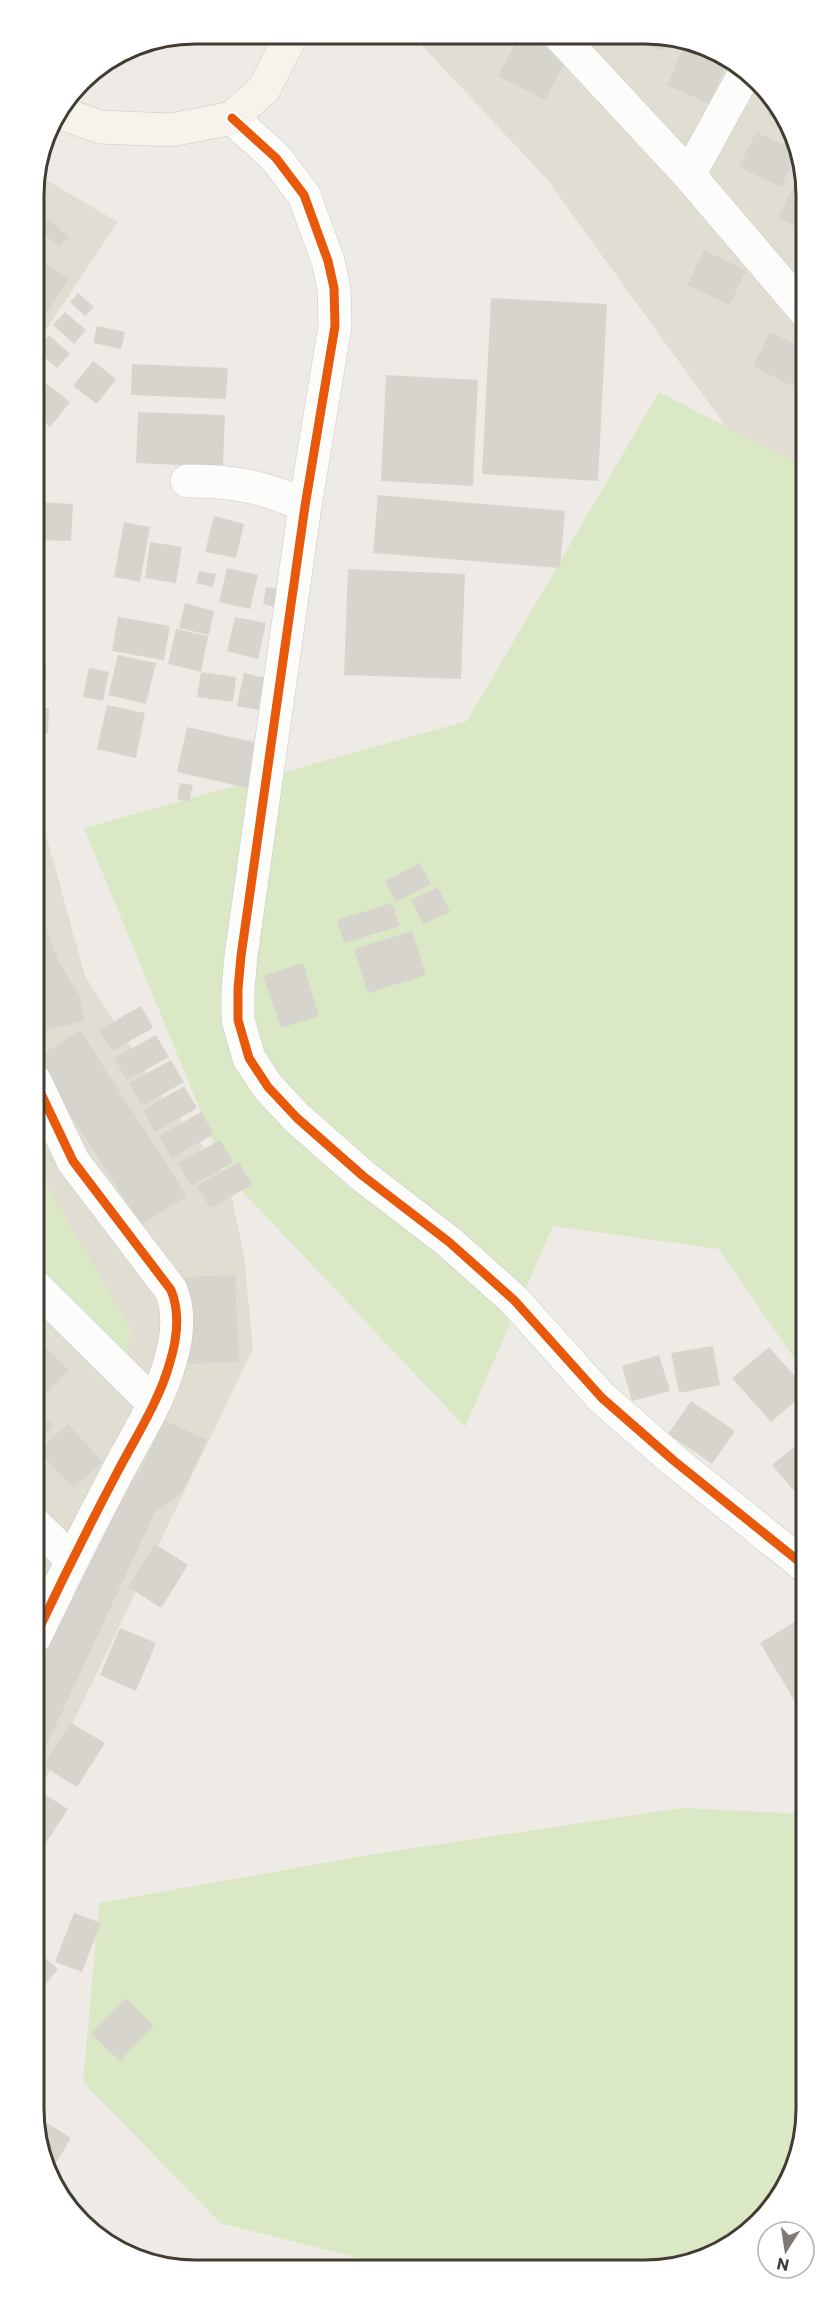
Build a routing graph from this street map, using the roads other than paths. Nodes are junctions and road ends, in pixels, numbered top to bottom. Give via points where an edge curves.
1 (287, 44) edge
2 (569, 44) edge
3 (743, 79) edge
4 (67, 115) edge
5 (232, 118) junction
6 (689, 175) junction
7 (796, 299) edge
8 (187, 481) dead end
9 (305, 506) junction
10 (44, 1100) edge
11 (44, 1295) edge
12 (153, 1403) junction
13 (44, 1533) edge
14 (71, 1559) junction
15 (796, 1559) edge
16 (44, 1618) edge

1 - 5 main road via 264,89
2 - 6 street
3 - 6 street
4 - 5 main road via 100,127 171,130
5 - 9 street via 276,158 304,195 334,288 335,326
6 - 7 street
8 - 9 street via 251,485
9 - 15 street via 241,956 238,1020 249,1058 267,1087 297,1118 514,1300 602,1398
10 - 12 street via 73,1161 171,1290 176,1302 176,1335 170,1363
11 - 12 street
12 - 14 street
13 - 14 street
14 - 16 street

